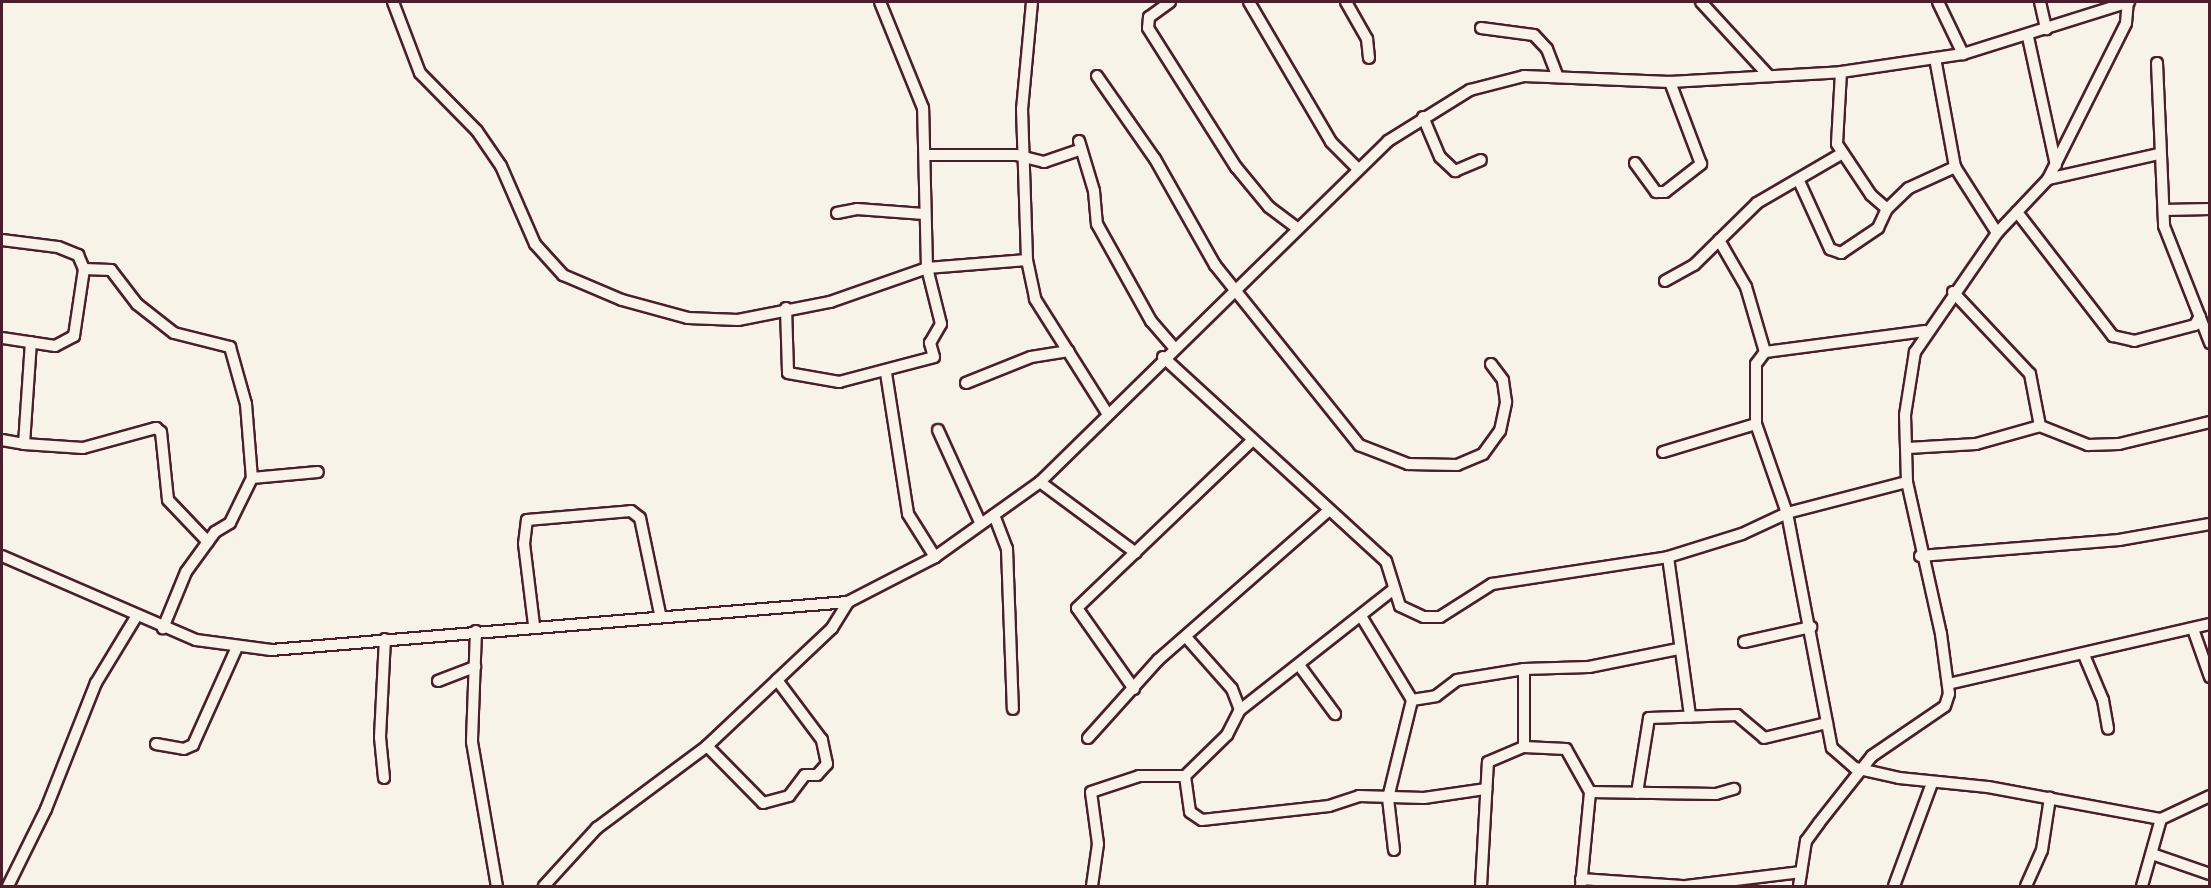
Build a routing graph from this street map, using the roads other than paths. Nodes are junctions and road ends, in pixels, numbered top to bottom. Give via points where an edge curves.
1 (393, 2) edge
2 (880, 2) edge
3 (1032, 2) edge
4 (1170, 2) edge
5 (1250, 2) edge
6 (1346, 2) edge
7 (1701, 2) edge
8 (1938, 2) edge
9 (2040, 2) edge
10 (2129, 2) edge
11 (1481, 28) dead end
12 (2046, 29) junction
13 (2028, 37) junction
14 (1963, 54) junction
15 (1370, 58) dead end
16 (1935, 58) junction
17 (2157, 63) dead end
18 (1841, 72) junction
19 (1557, 75) junction
20 (1097, 76) dead end
21 (1769, 76) junction
22 (1670, 82) junction
23 (1423, 117) junction
24 (1843, 153) junction
25 (2159, 154) junction
26 (925, 155) junction
27 (1027, 158) junction
28 (1482, 160) dead end
29 (1635, 163) dead end
30 (2056, 165) junction
31 (1955, 167) junction
32 (1358, 170) junction
33 (2048, 179) junction
34 (1799, 181) junction
35 (1887, 209) junction
36 (2210, 209) edge
37 (2164, 210) junction
38 (2017, 212) junction
39 (837, 213) dead end
40 (924, 214) junction
41 (1297, 228) junction
42 (1997, 233) junction
43 (2, 240) edge
44 (1719, 240) junction
45 (1028, 260) junction
46 (927, 268) junction
47 (84, 269) junction
48 (1665, 281) dead end
49 (1235, 286) junction
50 (1953, 292) junction
51 (786, 308) junction
52 (2205, 316) edge
53 (1925, 331) junction
54 (2, 338) edge
55 (31, 342) junction
56 (2210, 343) edge
57 (1174, 347) junction
58 (1069, 351) junction
59 (1765, 352) junction
60 (1163, 357) junction
61 (1491, 364) dead end
62 (886, 373) junction
63 (966, 383) dead end
64 (1107, 413) junction
65 (2210, 422) edge
66 (1756, 424) junction
67 (2040, 426) junction
68 (938, 430) dead end
69 (2, 440) edge
70 (1251, 442) junction
71 (24, 444) junction
72 (1908, 448) junction
73 (1663, 452) dead end
74 (318, 472) dead end
75 (252, 478) junction
76 (1040, 482) junction
77 (1907, 482) junction
78 (1327, 512) junction
79 (1787, 513) junction
80 (994, 515) junction
81 (980, 522) junction
82 (2210, 524) edge
83 (208, 542) junction
84 (1136, 553) junction
85 (2, 556) edge
86 (1920, 556) junction
87 (935, 557) junction
88 (1668, 557) junction
89 (1394, 589) junction
90 (848, 602) junction
91 (660, 614) junction
92 (1361, 616) junction
93 (136, 617) junction
94 (2210, 624) edge
95 (534, 625) junction
96 (1810, 627) junction
97 (163, 628) junction
98 (2193, 628) junction
99 (476, 631) junction
100 (1186, 637) junction
101 (385, 639) junction
102 (1744, 642) dead end
103 (237, 647) junction
104 (1678, 650) junction
105 (2084, 656) junction
106 (1299, 665) junction
107 (475, 667) junction
108 (1524, 669) junction
109 (2210, 677) edge
110 (777, 680) junction
111 (438, 681) dead end
112 (1948, 684) junction
113 (1134, 689) junction
114 (1412, 700) junction
115 (1013, 709) dead end
116 (1240, 710) junction
117 (1335, 714) dead end
118 (1690, 716) junction
119 (1827, 723) junction
120 (2108, 729) dead end
121 (1088, 738) dead end
122 (156, 744) dead end
123 (707, 746) junction
124 (1524, 747) junction
125 (1867, 768) junction
126 (1185, 776) junction
127 (384, 778) dead end
128 (1932, 783) junction
129 (1486, 789) junction
130 (1734, 789) dead end
131 (1590, 792) junction
132 (1637, 793) junction
133 (2210, 796) edge
134 (1388, 798) junction
135 (2050, 798) junction
136 (2161, 819) junction
137 (1394, 850) dead end
138 (2155, 855) junction
139 (1801, 872) junction
140 (2210, 874) edge
141 (1581, 883) edge
142 (8, 886) edge
143 (497, 886) edge
144 (544, 886) edge
145 (1092, 886) edge
146 (1481, 886) edge
147 (1684, 886) edge
148 (1799, 886) edge
149 (1894, 886) edge
150 (2026, 886) edge
151 (2142, 886) edge

1 - 51 street via 420,73 477,130 501,166 536,244 563,275 622,300 714,322
2 - 26 street via 923,108
3 - 27 street via 1022,110
4 - 41 street via 1149,17 1148,28 1236,167 1269,207
5 - 32 street via 1331,142
6 - 15 street via 1367,39
7 - 21 street
8 - 14 street
9 - 12 street
10 - 12 street
10 - 30 street via 2126,23
11 - 19 street via 1534,36 1547,49
12 - 13 street
13 - 14 street
13 - 30 street
14 - 16 street
16 - 18 street
16 - 31 street
17 - 25 street
18 - 21 street
18 - 24 street via 1836,123
19 - 22 street
19 - 23 street via 1524,76 1470,90
20 - 49 street via 1155,159 1204,248
21 - 22 street
22 - 29 street via 1701,164 1665,192 1656,192
23 - 28 street via 1440,157 1455,171
23 - 32 street
24 - 34 street
24 - 35 street via 1871,195
25 - 33 street
25 - 37 street
26 - 27 street
26 - 40 street
27 - 45 street
27 - 57 street via 1044,162 1079,145 1094,191 1097,224 1151,321
30 - 33 street
31 - 35 street via 1909,188
31 - 42 street
32 - 41 street
33 - 38 street
34 - 35 street via 1836,253 1878,228
34 - 44 street via 1756,203
36 - 37 street
37 - 52 street via 2164,226
38 - 42 street
38 - 52 street via 2113,336 2134,341 2195,325
39 - 40 street via 857,208
40 - 46 street
41 - 49 street
42 - 50 street
43 - 47 street via 58,247 78,255
44 - 48 street via 1694,265
44 - 59 street via 1746,287
45 - 46 street
45 - 58 street via 1035,299
46 - 51 street via 830,302
46 - 62 street via 941,324 930,343 934,357
47 - 55 street via 74,336 55,346
47 - 75 street via 111,270 137,304 174,333 230,347 246,404
49 - 57 street
49 - 61 street via 1359,445 1380,457 1441,466 1483,454 1500,431 1506,402 1503,380
50 - 53 street
50 - 67 street via 2030,374
51 - 62 street via 788,373 839,382
52 - 56 street
53 - 59 street
53 - 72 street via 1907,383
54 - 55 street
55 - 71 street
57 - 60 street
58 - 63 street via 1031,357
58 - 64 street
59 - 66 street via 1756,364
60 - 64 street
60 - 70 street
62 - 87 street via 908,514
64 - 76 street
65 - 67 street via 2119,444 2088,445
66 - 73 street
66 - 79 street
67 - 72 street via 1976,444
68 - 81 street
69 - 71 street
70 - 78 street
70 - 84 street
71 - 83 street via 82,448 156,428 161,432 168,500
72 - 77 street
74 - 75 street
75 - 83 street via 230,523
76 - 80 street
76 - 84 street
77 - 79 street
77 - 86 street
78 - 89 street via 1386,561
78 - 100 street
79 - 88 street via 1742,534
79 - 96 street
80 - 81 street
80 - 115 street via 1007,549
81 - 87 street
82 - 86 street via 2120,540
83 - 97 street via 186,572
84 - 113 street via 1076,610
85 - 93 street
86 - 112 street via 1941,634
87 - 90 street
88 - 89 street via 1492,584 1440,617 1409,614
88 - 104 street
89 - 92 street
90 - 91 street
90 - 110 street via 832,628
91 - 95 street
91 - 95 street via 640,518 631,511 596,514 525,523
92 - 106 street
92 - 114 street
93 - 97 street
93 - 142 street via 96,683 46,809
94 - 98 street
95 - 99 street
96 - 102 street
96 - 119 street
97 - 103 street
98 - 105 street
98 - 109 street
99 - 101 street
99 - 107 street
100 - 113 street
100 - 116 street via 1232,689
101 - 103 street via 272,650
101 - 127 street via 380,736
103 - 122 street via 192,745 184,749
104 - 108 street via 1589,667
104 - 118 street
105 - 112 street
105 - 120 street via 2103,700
106 - 116 street
106 - 117 street
107 - 111 street
107 - 143 street via 472,742
108 - 114 street via 1457,680 1436,696
108 - 124 street
110 - 123 street
110 - 123 street via 822,740 826,764 817,775 805,775 789,796 763,803
112 - 125 street via 1945,706 1872,756
113 - 121 street
114 - 134 street
116 - 126 street via 1227,735
118 - 119 street via 1737,715 1764,738
118 - 132 street via 1649,718
119 - 125 street via 1832,748 1856,768
123 - 144 street via 597,828
124 - 129 street via 1488,762
124 - 131 street via 1566,749
125 - 128 street
125 - 139 street via 1806,841
126 - 134 street via 1190,812 1202,820 1329,806 1359,796
126 - 145 street via 1139,777 1091,792 1098,844
128 - 135 street
128 - 149 street
129 - 134 street via 1464,796
129 - 146 street
130 - 132 street
131 - 132 street
131 - 141 street
133 - 136 street
134 - 137 street
135 - 136 street
135 - 150 street via 2042,850
136 - 138 street
138 - 140 street
138 - 151 street
139 - 147 street
139 - 148 street
141 - 147 street

